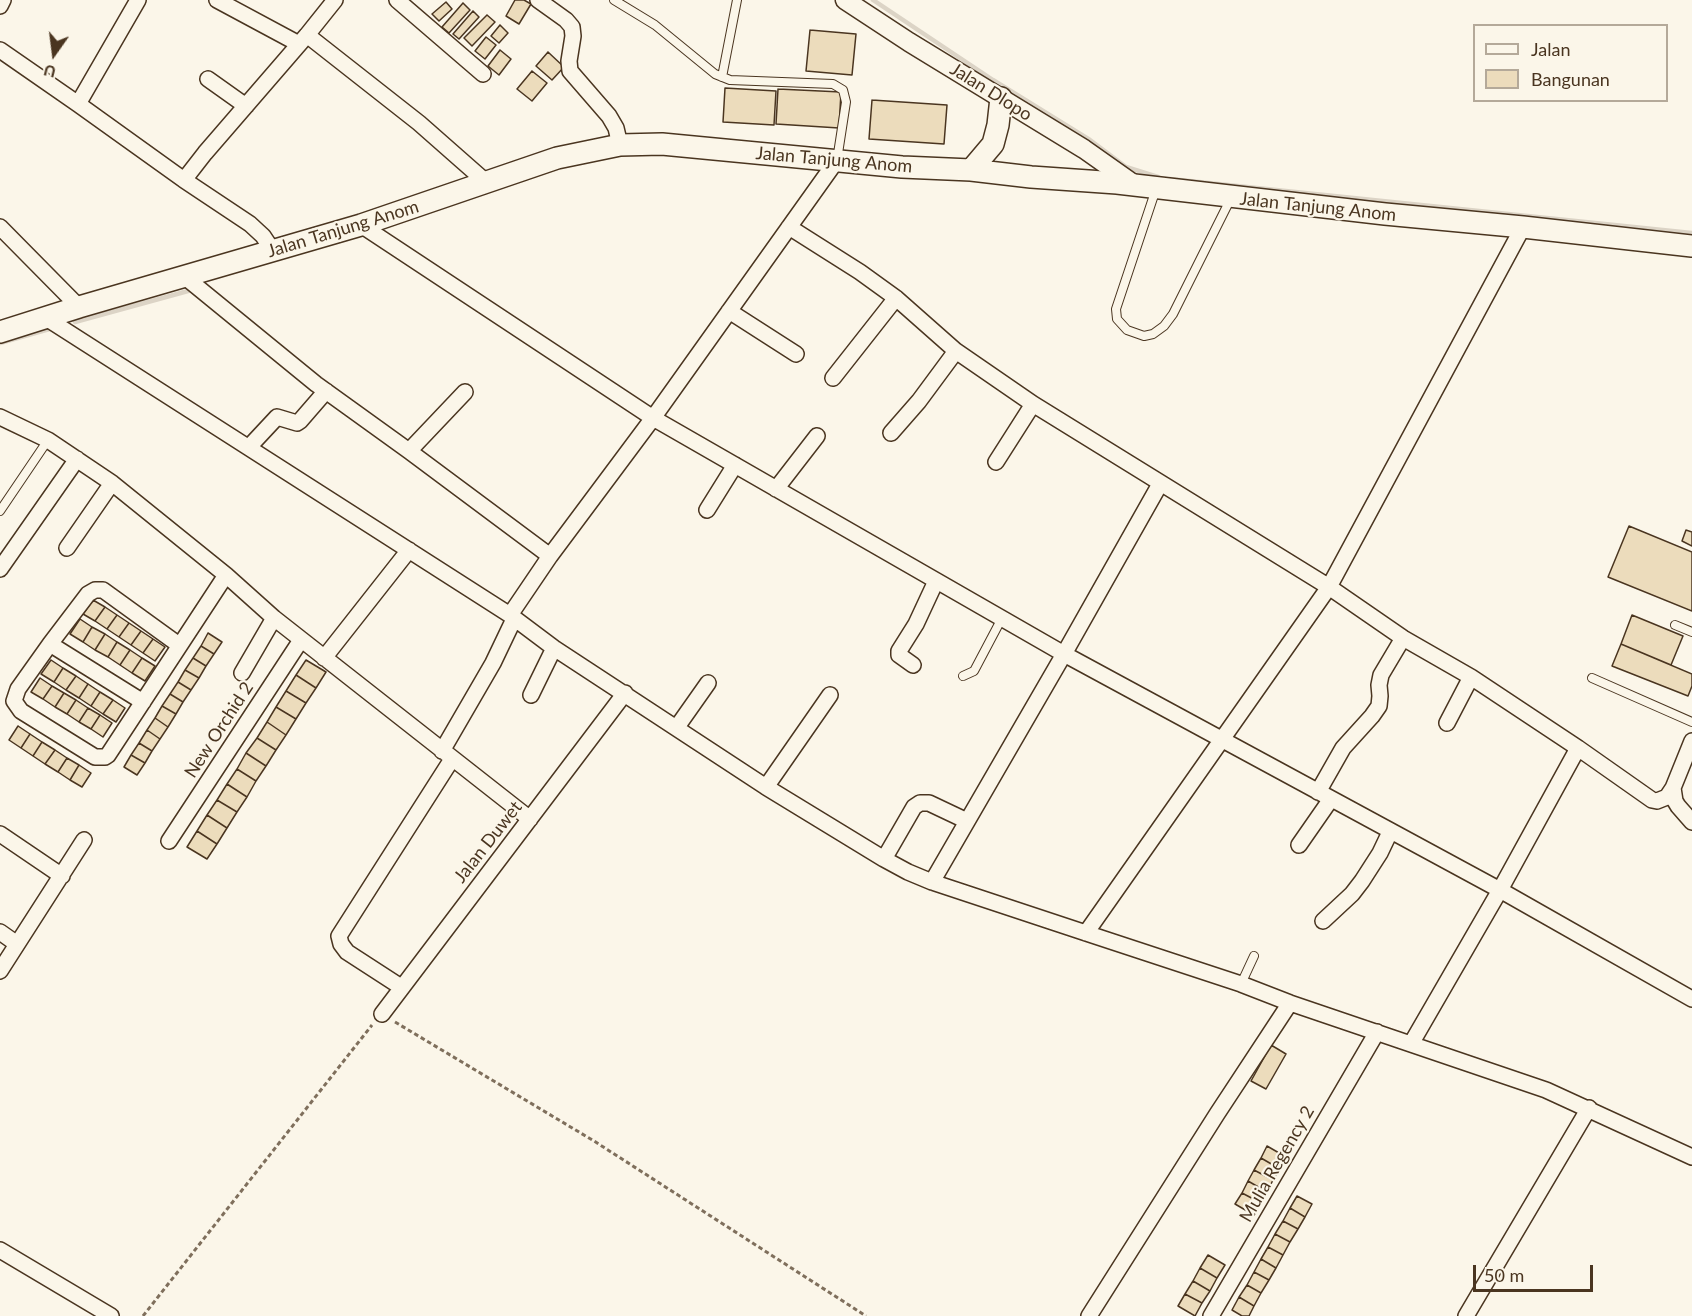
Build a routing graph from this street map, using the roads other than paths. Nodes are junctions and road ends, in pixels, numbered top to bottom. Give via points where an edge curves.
1 (3, 0) edge
2 (138, 0) edge
3 (217, 0) edge
4 (335, 0) edge
5 (397, 0) edge
6 (538, 0) edge
7 (614, 0) edge
8 (737, 0) edge
9 (845, 0) edge
10 (0, 6) edge
11 (303, 40) junction
12 (0, 51) edge
13 (483, 74) dead end
14 (722, 77) junction
15 (208, 80) dead end
16 (1001, 98) junction
17 (78, 104) junction
18 (246, 106) junction
19 (620, 145) junction
20 (837, 160) junction
21 (971, 170) junction
22 (184, 180) junction
23 (486, 182) junction
24 (1136, 185) junction
25 (1156, 188) junction
26 (1231, 197) junction
27 (361, 225) junction
28 (0, 227) edge
29 (789, 227) junction
30 (1522, 227) junction
31 (1692, 246) edge
32 (273, 251) junction
33 (185, 277) junction
34 (896, 298) junction
35 (79, 307) junction
36 (729, 311) junction
37 (46, 318) junction
38 (0, 332) edge
39 (956, 351) junction
40 (796, 354) dead end
41 (833, 378) dead end
42 (326, 392) junction
43 (465, 392) dead end
44 (1033, 404) junction
45 (0, 417) edge
46 (653, 418) junction
47 (891, 433) dead end
48 (817, 436) dead end
49 (48, 440) junction
50 (249, 447) junction
51 (409, 451) junction
52 (77, 459) junction
53 (996, 462) dead end
54 (735, 465) junction
55 (112, 483) junction
56 (1160, 484) junction
57 (776, 489) junction
58 (707, 510) dead end
59 (0, 511) edge
60 (67, 548) dead end
61 (409, 550) junction
62 (549, 556) junction
63 (0, 569) edge
64 (226, 575) junction
65 (936, 581) junction
66 (1329, 587) junction
67 (512, 617) junction
68 (274, 618) junction
69 (1002, 618) junction
70 (1675, 625) dead end
71 (1692, 632) edge
72 (1403, 638) junction
73 (300, 640) junction
74 (50, 644) junction
75 (179, 645) junction
76 (554, 648) junction
77 (1064, 654) junction
78 (324, 658) junction
79 (913, 665) dead end
80 (242, 673) dead end
81 (963, 676) dead end
82 (1471, 677) junction
83 (1592, 678) dead end
84 (708, 683) dead end
85 (625, 693) junction
86 (531, 695) dead end
87 (830, 695) dead end
88 (143, 702) junction
89 (1692, 722) edge
90 (1447, 723) dead end
91 (676, 727) junction
92 (1223, 740) junction
93 (1692, 741) edge
94 (1578, 748) junction
95 (447, 755) junction
96 (766, 787) junction
97 (1672, 788) junction
98 (1324, 795) junction
99 (530, 819) junction
100 (967, 821) junction
101 (1692, 822) edge
102 (1390, 832) junction
103 (0, 834) edge
104 (84, 840) dead end
105 (169, 841) dead end
106 (1299, 845) dead end
107 (884, 859) junction
108 (62, 876) junction
109 (932, 882) junction
110 (1500, 890) junction
111 (1323, 921) dead end
112 (0, 932) edge
113 (1086, 933) junction
114 (17, 944) junction
115 (1254, 956) dead end
116 (0, 971) edge
117 (1241, 984) junction
118 (401, 987) junction
119 (1692, 999) edge
120 (1290, 1003) junction
121 (382, 1014) road end
122 (1377, 1032) junction
123 (1411, 1044) junction
124 (1588, 1108) junction
125 (1692, 1157) edge
126 (0, 1250) edge
127 (111, 1316) edge
128 (1089, 1316) edge
129 (1211, 1316) edge
130 (1466, 1316) edge

1 - 10 street
2 - 17 street
3 - 11 street
4 - 11 street
5 - 13 street
6 - 19 street via 572,27 570,71 609,116
7 - 14 lane
8 - 14 lane
9 - 16 street, Jalan Dlopo
11 - 18 street
11 - 23 street via 419,123
12 - 17 street
14 - 20 lane via 833,84 843,90 846,102
15 - 18 street
16 - 21 main road via 993,144
16 - 24 street, Jalan Dlopo
17 - 22 street
18 - 22 street
19 - 20 main road, Jalan Tanjung Anom via 662,144
19 - 23 main road, Jalan Tanjung Anom via 557,158
20 - 21 main road, Jalan Tanjung Anom
20 - 29 street
21 - 24 main road, Jalan Tanjung Anom
22 - 32 street via 250,224
23 - 27 main road, Jalan Tanjung Anom
24 - 25 main road, Jalan Tanjung Anom
25 - 26 main road, Jalan Tanjung Anom
25 - 26 lane via 1116,309 1117,319 1127,330 1144,336 1164,326 1173,314
26 - 30 main road, Jalan Tanjung Anom
27 - 32 main road, Jalan Tanjung Anom
27 - 46 street
28 - 35 street
29 - 34 street
29 - 36 street
30 - 31 main road, Jalan Tanjung Anom
30 - 66 street
32 - 33 main road, Jalan Tanjung Anom
33 - 35 main road, Jalan Tanjung Anom
33 - 42 street
34 - 39 street
34 - 41 street
35 - 37 main road, Jalan Tanjung Anom
36 - 40 street
36 - 46 street
37 - 38 main road, Jalan Tanjung Anom
37 - 50 street
39 - 44 street
39 - 47 street
42 - 50 street via 300,422 277,417
42 - 51 street
43 - 51 street
44 - 53 street
44 - 56 street
45 - 49 street
46 - 54 street
46 - 62 street
48 - 57 street
49 - 52 street
49 - 59 lane
50 - 61 street
51 - 62 street
52 - 55 street
52 - 63 street
54 - 57 street
54 - 58 street
55 - 60 street
55 - 64 street
56 - 66 street
56 - 77 street
57 - 65 street
61 - 67 street
61 - 78 street
62 - 67 street
64 - 68 street
64 - 75 street
65 - 69 street
65 - 79 street via 899,651
66 - 72 street
66 - 92 street
67 - 76 street
67 - 95 street
68 - 73 street
68 - 80 street
69 - 77 street
69 - 81 lane via 979,664
70 - 71 lane
72 - 82 street
72 - 98 street via 1381,675 1379,706 1343,748
73 - 78 street
73 - 105 street, New Orchid 2
74 - 75 street via 87,594 99,589
74 - 88 street
74 - 88 street via 15,695 14,701 21,711 101,758 108,755
75 - 88 street
76 - 85 street
76 - 86 street
77 - 92 street
77 - 100 street
78 - 95 street
82 - 90 street
82 - 94 street
83 - 89 lane
84 - 91 street
85 - 91 street
85 - 99 street, Jalan Duwet
87 - 96 street
91 - 96 street
92 - 98 street
92 - 113 street
93 - 97 street
94 - 97 street via 1652,800 1662,799
94 - 110 street
95 - 99 street
95 - 118 street via 339,936 340,945 347,952
96 - 107 street
97 - 101 street via 1678,806
98 - 102 street
98 - 106 street
99 - 118 street, Jalan Duwet
100 - 107 street via 929,803 920,803
100 - 109 street
102 - 110 street
102 - 111 street via 1362,881
103 - 108 street
104 - 108 street
107 - 109 street
108 - 114 street
109 - 113 street
110 - 119 street
110 - 123 street
112 - 114 street
113 - 117 street
114 - 116 street
115 - 117 lane
117 - 120 street
118 - 121 street, Jalan Duwet
120 - 122 street
120 - 128 street
122 - 123 street
122 - 129 street, Mulia Regency 2
123 - 124 street via 1546,1089
124 - 125 street
124 - 130 street
126 - 127 street

